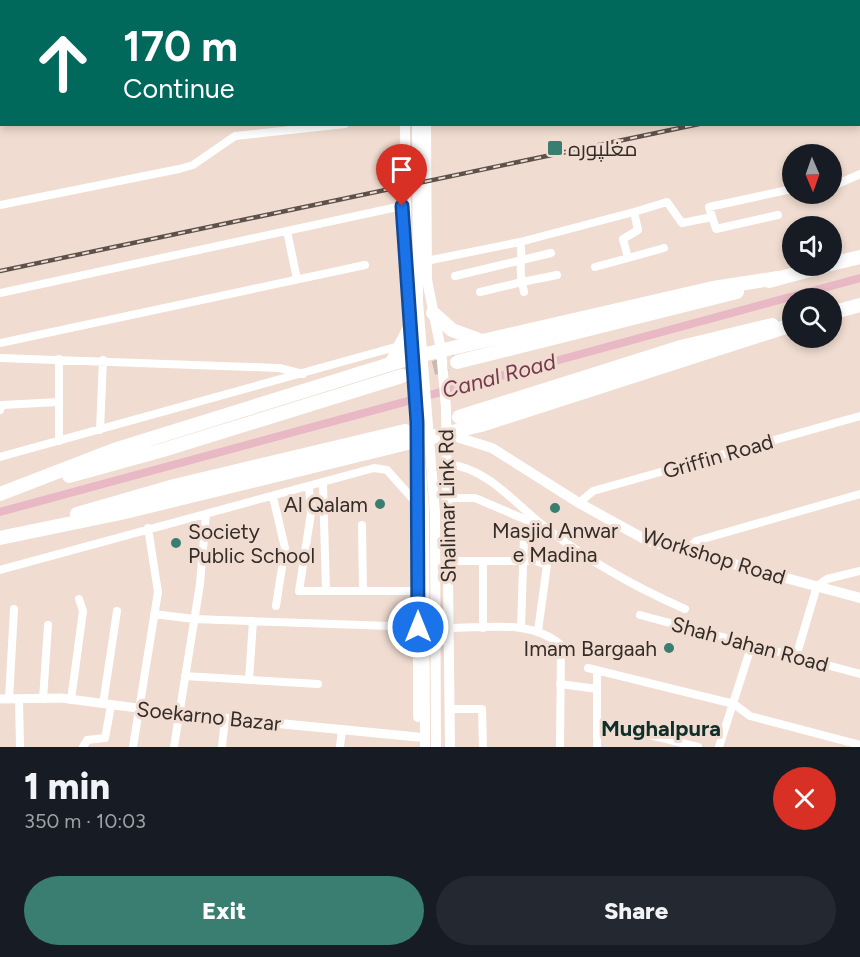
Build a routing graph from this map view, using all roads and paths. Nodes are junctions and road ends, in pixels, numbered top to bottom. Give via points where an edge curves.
1 (327, 126) edge
2 (404, 126) edge
3 (404, 126) edge
4 (425, 126) edge
5 (425, 126) edge
6 (860, 174) edge
7 (842, 182) edge
8 (427, 186) junction
9 (402, 189) junction
10 (782, 191) edge
11 (0, 205) edge
12 (402, 206) junction
13 (634, 212) junction
14 (778, 215) dead end
15 (712, 217) junction
16 (287, 231) junction
17 (520, 242) junction
18 (663, 248) dead end
19 (551, 253) dead end
20 (860, 257) edge
21 (628, 258) junction
22 (523, 259) junction
23 (426, 261) junction
24 (842, 262) edge
25 (365, 265) dead end
26 (595, 267) dead end
27 (556, 275) dead end
28 (455, 276) dead end
29 (786, 276) edge
30 (778, 278) junction
31 (297, 279) junction
32 (522, 282) junction
33 (480, 292) dead end
34 (524, 292) dead end
35 (0, 293) edge
36 (860, 305) edge
37 (842, 310) edge
38 (433, 313) junction
39 (411, 326) junction
40 (782, 326) edge
41 (782, 328) edge
42 (483, 341) junction
43 (0, 343) edge
44 (400, 346) junction
45 (441, 350) junction
46 (413, 357) junction
47 (0, 358) edge
48 (59, 359) junction
49 (103, 360) junction
50 (457, 362) tunnel mouth
51 (391, 364) junction
52 (304, 375) junction
53 (408, 377) junction
54 (59, 402) junction
55 (0, 410) edge
56 (860, 416) edge
57 (459, 417) dead end
58 (100, 430) junction
59 (405, 431) dead end
60 (447, 434) junction
61 (59, 441) junction
62 (417, 442) junction
63 (370, 454) junction
64 (0, 457) edge
65 (447, 464) junction
66 (374, 468) junction
67 (323, 484) junction
68 (309, 487) junction
69 (0, 494) edge
70 (860, 494) edge
71 (273, 497) junction
72 (448, 498) junction
73 (579, 502) junction
74 (419, 506) junction
75 (206, 514) junction
76 (362, 525) dead end
77 (545, 527) junction
78 (148, 528) junction
79 (0, 537) edge
80 (524, 537) dead end
81 (686, 552) junction
82 (448, 561) junction
83 (483, 561) junction
84 (522, 561) junction
85 (0, 570) edge
86 (860, 571) edge
87 (817, 586) junction
88 (326, 591) junction
89 (363, 591) junction
90 (418, 591) junction
91 (860, 598) edge
92 (80, 599) dead end
93 (276, 606) dead end
94 (14, 609) dead end
95 (685, 609) dead end
96 (117, 611) dead end
97 (154, 614) junction
98 (640, 615) dead end
99 (194, 620) junction
100 (253, 621) junction
101 (48, 625) dead end
102 (418, 627) junction
103 (521, 627) junction
104 (449, 628) junction
105 (483, 628) junction
106 (538, 631) junction
107 (752, 644) junction
108 (796, 657) junction
109 (588, 668) dead end
110 (597, 670) junction
111 (860, 674) edge
112 (184, 676) junction
113 (249, 680) junction
114 (318, 684) dead end
115 (560, 684) junction
116 (597, 688) junction
117 (4, 699) edge
118 (19, 699) junction
119 (43, 699) junction
120 (71, 700) junction
121 (734, 704) junction
122 (107, 705) junction
123 (139, 709) junction
124 (450, 709) junction
125 (178, 713) junction
126 (225, 718) junction
127 (597, 722) junction
128 (342, 729) junction
129 (418, 742) edge
130 (860, 745) edge
131 (22, 747) edge
132 (83, 747) edge
133 (134, 747) edge
134 (174, 747) edge
135 (222, 747) edge
136 (340, 747) edge
137 (425, 747) edge
138 (436, 747) edge
139 (450, 747) edge
140 (483, 747) edge
141 (560, 747) edge
142 (597, 747) edge
143 (698, 747) edge
144 (719, 747) edge

1 - 11 street via 235,136 193,165
2 - 9 main road, Shalimar Link Rd
3 - 137 main road via 407,303 424,521
4 - 8 main road, Shalimar Link Rd
5 - 138 main road via 418,301 435,513
6 - 7 street
8 - 9 main road
8 - 23 main road, Shalimar Link Rd
9 - 12 main road, Shalimar Link Rd
10 - 15 street via 710,206
12 - 16 street
12 - 39 main road, Shalimar Link Rd
13 - 15 street via 667,202 682,223
13 - 17 street
13 - 21 street via 638,230 623,239
14 - 15 street via 716,229
16 - 31 street
16 - 35 street
17 - 22 street
17 - 23 street
18 - 21 street
19 - 22 street
20 - 24 highway
21 - 26 street
22 - 28 street
22 - 32 street via 519,267
23 - 38 main road, Shalimar Link Rd
25 - 31 street
27 - 32 street
29 - 30 highway
30 - 42 highway via 712,288
30 - 50 highway via 699,303
31 - 43 street
32 - 33 street
32 - 34 street
36 - 37 highway
38 - 42 highway via 452,330
38 - 45 main road, Shalimar Link Rd
39 - 44 highway
39 - 46 main road, Shalimar Link Rd
40 - 57 highway via 681,347
41 - 60 highway via 682,363
42 - 45 highway
44 - 51 highway
44 - 52 street
45 - 46 highway
45 - 60 main road, Shalimar Link Rd
46 - 51 highway
46 - 53 main road, Shalimar Link Rd
47 - 48 street
48 - 49 street
48 - 54 street
49 - 52 street via 279,368
49 - 58 street
51 - 69 highway via 114,450
52 - 58 street
53 - 62 main road, Shalimar Link Rd
53 - 69 highway
54 - 55 street via 1,405
54 - 61 street
56 - 73 street, Griffin Road via 593,491
58 - 61 street
59 - 79 highway via 174,486
60 - 62 highway
60 - 65 main road, Shalimar Link Rd
60 - 73 main road, Workshop Road via 492,448
61 - 64 street
62 - 63 highway
62 - 74 main road, Shalimar Link Rd
63 - 66 street
63 - 79 highway via 121,513
65 - 72 main road, Shalimar Link Rd
65 - 77 street via 463,465 487,477
66 - 67 street
66 - 74 street via 387,470
67 - 68 street
67 - 88 street
68 - 71 street
68 - 88 street via 311,513 299,591
70 - 81 street via 696,541
71 - 75 street
71 - 93 street via 285,548
72 - 77 street via 476,498
72 - 82 main road, Shalimar Link Rd
73 - 81 main road, Workshop Road via 648,541
74 - 90 main road, Shalimar Link Rd
75 - 78 street
75 - 99 street
76 - 89 street
77 - 95 street via 611,570
78 - 85 street
78 - 97 street via 158,592
80 - 84 street
81 - 87 main road, Workshop Road
82 - 83 street
82 - 104 main road, Shalimar Link Rd
83 - 84 street
83 - 105 street
84 - 103 street
84 - 106 street via 547,565
86 - 87 street
87 - 91 main road, Workshop Road
87 - 108 street
88 - 89 street
89 - 90 street
90 - 102 main road, Shalimar Link Rd
92 - 120 street via 83,611
94 - 117 street
96 - 122 street
97 - 99 street
97 - 123 street
98 - 107 street, Shah Jahan Road
99 - 100 street
99 - 112 street
100 - 102 street
100 - 113 street
101 - 119 street
102 - 129 main road, Shalimar Link Rd
103 - 105 street
103 - 106 street
104 - 105 street
104 - 124 main road, Shalimar Link Rd
106 - 115 street via 561,645
107 - 108 street, Shah Jahan Road
107 - 121 street
108 - 111 street, Shah Jahan Road
109 - 110 street
110 - 116 street
110 - 121 street
112 - 113 street
112 - 125 street
113 - 114 street
115 - 116 street
115 - 141 street
116 - 127 street
117 - 118 street, Soekarno Bazar
118 - 119 street, Soekarno Bazar
118 - 131 street
119 - 120 street, Soekarno Bazar
120 - 122 street, Soekarno Bazar
121 - 130 street via 750,716
121 - 144 street
122 - 123 street, Soekarno Bazar
122 - 132 street via 105,738 87,740
123 - 125 street, Soekarno Bazar
123 - 133 street
124 - 139 main road, Shalimar Link Rd
124 - 140 street via 482,709
125 - 126 street, Soekarno Bazar
125 - 134 street
126 - 128 street, Soekarno Bazar
126 - 135 street
127 - 142 street
127 - 143 street
128 - 129 street, Soekarno Bazar
128 - 136 street

